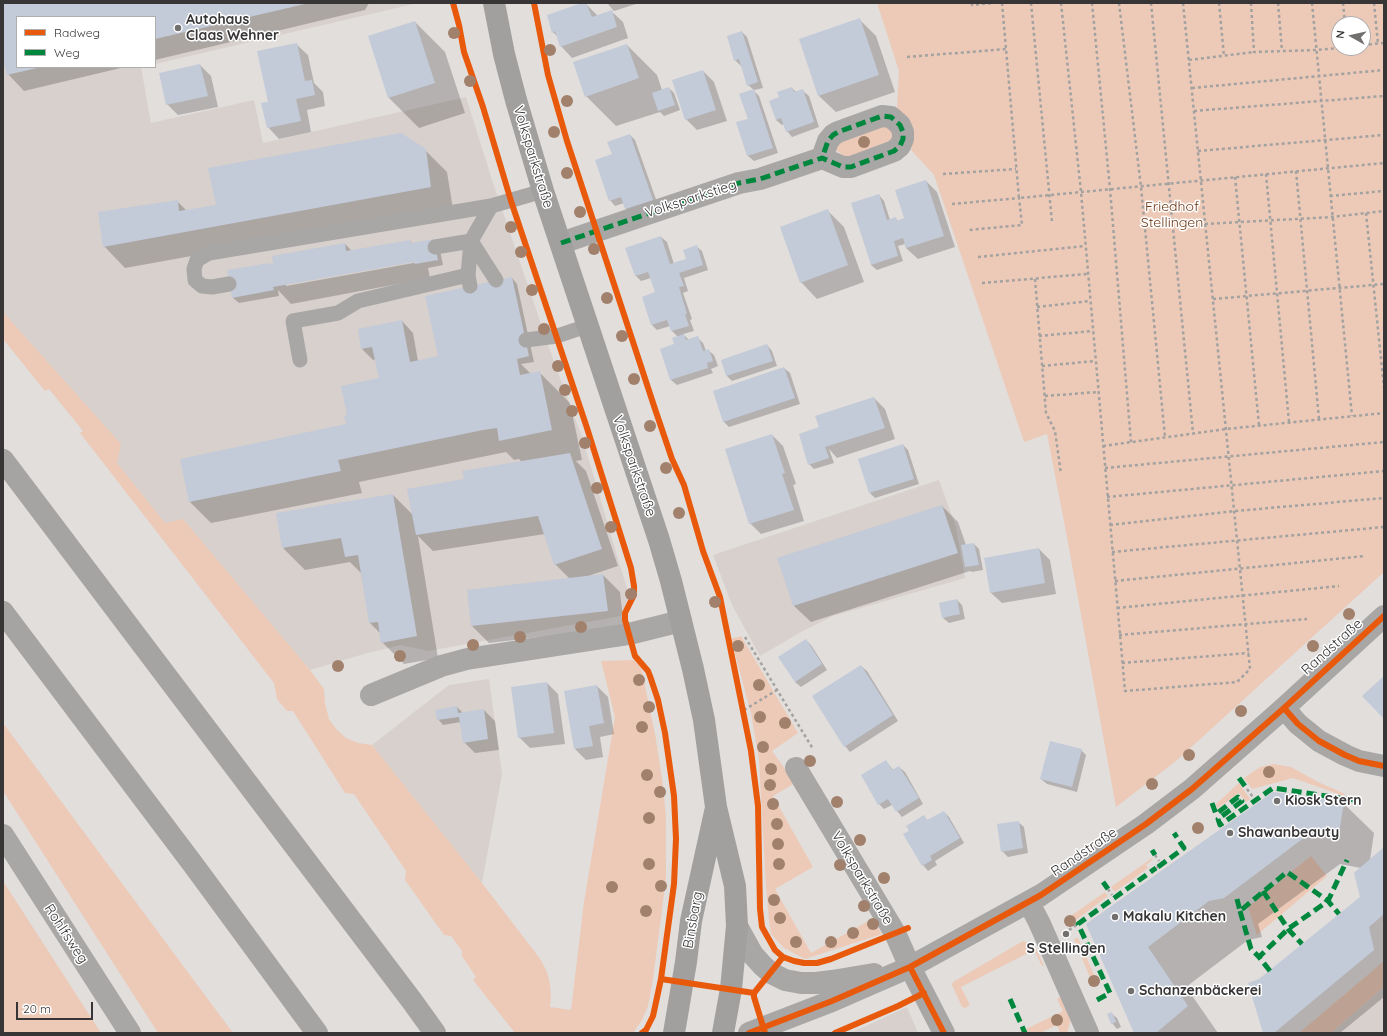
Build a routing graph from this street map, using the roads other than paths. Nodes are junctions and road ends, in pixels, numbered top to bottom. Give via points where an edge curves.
1 (494, 3) edge
2 (822, 158) dead end
3 (543, 191) junction
4 (492, 206) junction
5 (471, 241) junction
6 (561, 243) junction
7 (435, 247) dead end
8 (496, 280) dead end
9 (229, 284) dead end
10 (587, 326) junction
11 (526, 340) dead end
12 (300, 360) dead end
13 (3, 460) edge
14 (3, 612) edge
15 (1384, 616) edge
16 (681, 621) junction
17 (371, 695) dead end
18 (1284, 708) junction
19 (1384, 766) edge
20 (796, 768) dead end
21 (716, 807) junction
22 (3, 835) edge
23 (1029, 903) junction
24 (737, 926) junction
25 (910, 967) junction
26 (130, 1033) edge
27 (317, 1033) edge
28 (435, 1033) edge
29 (674, 1033) edge
30 (723, 1033) edge
31 (749, 1033) edge
32 (944, 1033) edge
33 (1088, 1033) edge

1 - 3 main road, Volksparkstraße via 504,54
2 - 6 street, Volksparkstieg via 760,179 738,183
3 - 4 lane
3 - 6 main road, Volksparkstraße
4 - 5 lane
4 - 9 lane via 209,253 197,260 194,269 195,280 202,286
5 - 7 lane
5 - 8 lane
5 - 12 lane via 469,281 358,301 338,313 293,321
6 - 10 main road, Volksparkstraße
10 - 11 lane via 557,336
10 - 16 main road, Volksparkstraße via 659,540
13 - 28 highway
14 - 27 highway
15 - 18 street, Randstraße
16 - 17 street via 629,634 466,659 441,666
16 - 21 main road, Binsbarg via 704,720
18 - 19 street via 1298,724 1319,741 1359,761
18 - 23 street, Randstraße via 1192,789 1146,824
20 - 25 street, Volksparkstraße via 896,933
21 - 24 main road, Binsbarg via 735,886
21 - 29 main road, Binsbarg via 691,922
22 - 26 street, Rohlfsweg
23 - 25 street, Randstraße
23 - 33 street
24 - 25 street via 753,955 771,973 785,980 801,983 832,981
24 - 30 main road, Binsbarg via 731,989
25 - 31 street, Randstraße
25 - 32 street, Volksparkstraße

